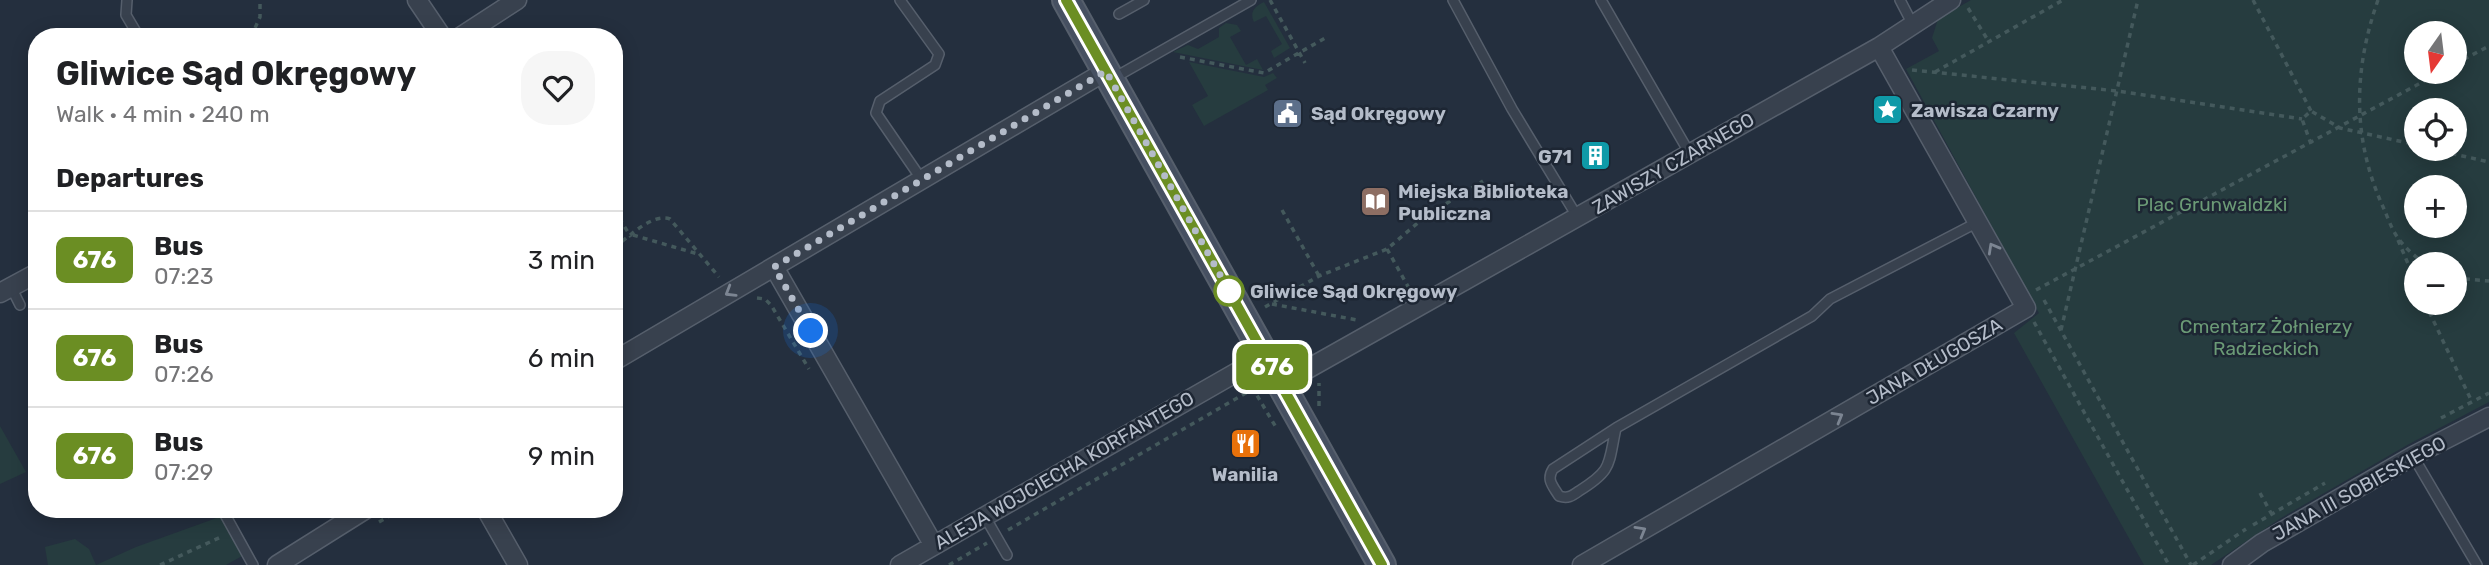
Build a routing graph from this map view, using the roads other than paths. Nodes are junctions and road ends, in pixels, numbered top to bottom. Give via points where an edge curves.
1 (127, 0) edge
2 (417, 0) edge
3 (517, 0) edge
4 (900, 0) edge
5 (1066, 0) edge
6 (1144, 0) edge
7 (1251, 0) edge
8 (1452, 0) edge
9 (1601, 0) edge
10 (1900, 0) edge
11 (1958, 1) edge
12 (1119, 14) dead end
13 (1913, 25) junction
14 (134, 28) edge
15 (436, 28) edge
16 (474, 28) edge
17 (1879, 47) junction
18 (1108, 76) junction
19 (1690, 154) junction
20 (922, 180) junction
21 (1578, 218) junction
22 (1978, 222) junction
23 (774, 267) junction
24 (28, 278) edge
25 (5, 290) edge
26 (20, 304) dead end
27 (623, 356) edge
28 (1265, 356) junction
29 (1281, 384) junction
30 (2489, 417) edge
31 (1616, 428) junction
32 (2413, 456) junction
33 (984, 515) junction
34 (227, 518) edge
35 (352, 518) edge
36 (491, 518) edge
37 (933, 544) junction
38 (1007, 555) dead end
39 (253, 565) edge
40 (277, 565) edge
41 (518, 565) edge
42 (900, 565) edge
43 (1382, 565) edge
44 (1582, 565) edge
45 (2232, 565) edge
46 (2477, 565) edge

1 - 14 lane via 126,15
2 - 15 street
3 - 16 street
4 - 20 lane via 939,60 880,102 876,113
5 - 18 street
6 - 12 lane
7 - 18 lane
8 - 21 lane
9 - 19 lane
10 - 13 lane
11 - 13 street, ZAWISZY CZARNEGO
13 - 17 street, ZAWISZY CZARNEGO
17 - 19 street, ZAWISZY CZARNEGO
17 - 22 street
18 - 20 street
18 - 28 street
19 - 21 street, ZAWISZY CZARNEGO
20 - 23 street
21 - 29 street, ZAWISZY CZARNEGO
22 - 31 lane via 1830,299 1812,316
44 -> 22 street, JANA DŁUGOSZA via 2027,301
23 -> 27 street
23 - 37 street
24 - 25 street
25 - 26 lane
28 - 29 street
28 - 33 street, ALEJA WOJCIECHA KORFANTEGO
29 - 43 street
30 - 32 street, JANA III SOBIESKIEGO
31 - 31 lane via 1553,469 1550,482 1559,496 1569,497 1600,478
32 - 45 street, JANA III SOBIESKIEGO
32 - 46 lane
33 - 37 street, ALEJA WOJCIECHA KORFANTEGO
33 - 38 lane
34 - 39 lane
35 - 40 street
36 - 41 street
37 - 42 street, ALEJA WOJCIECHA KORFANTEGO

